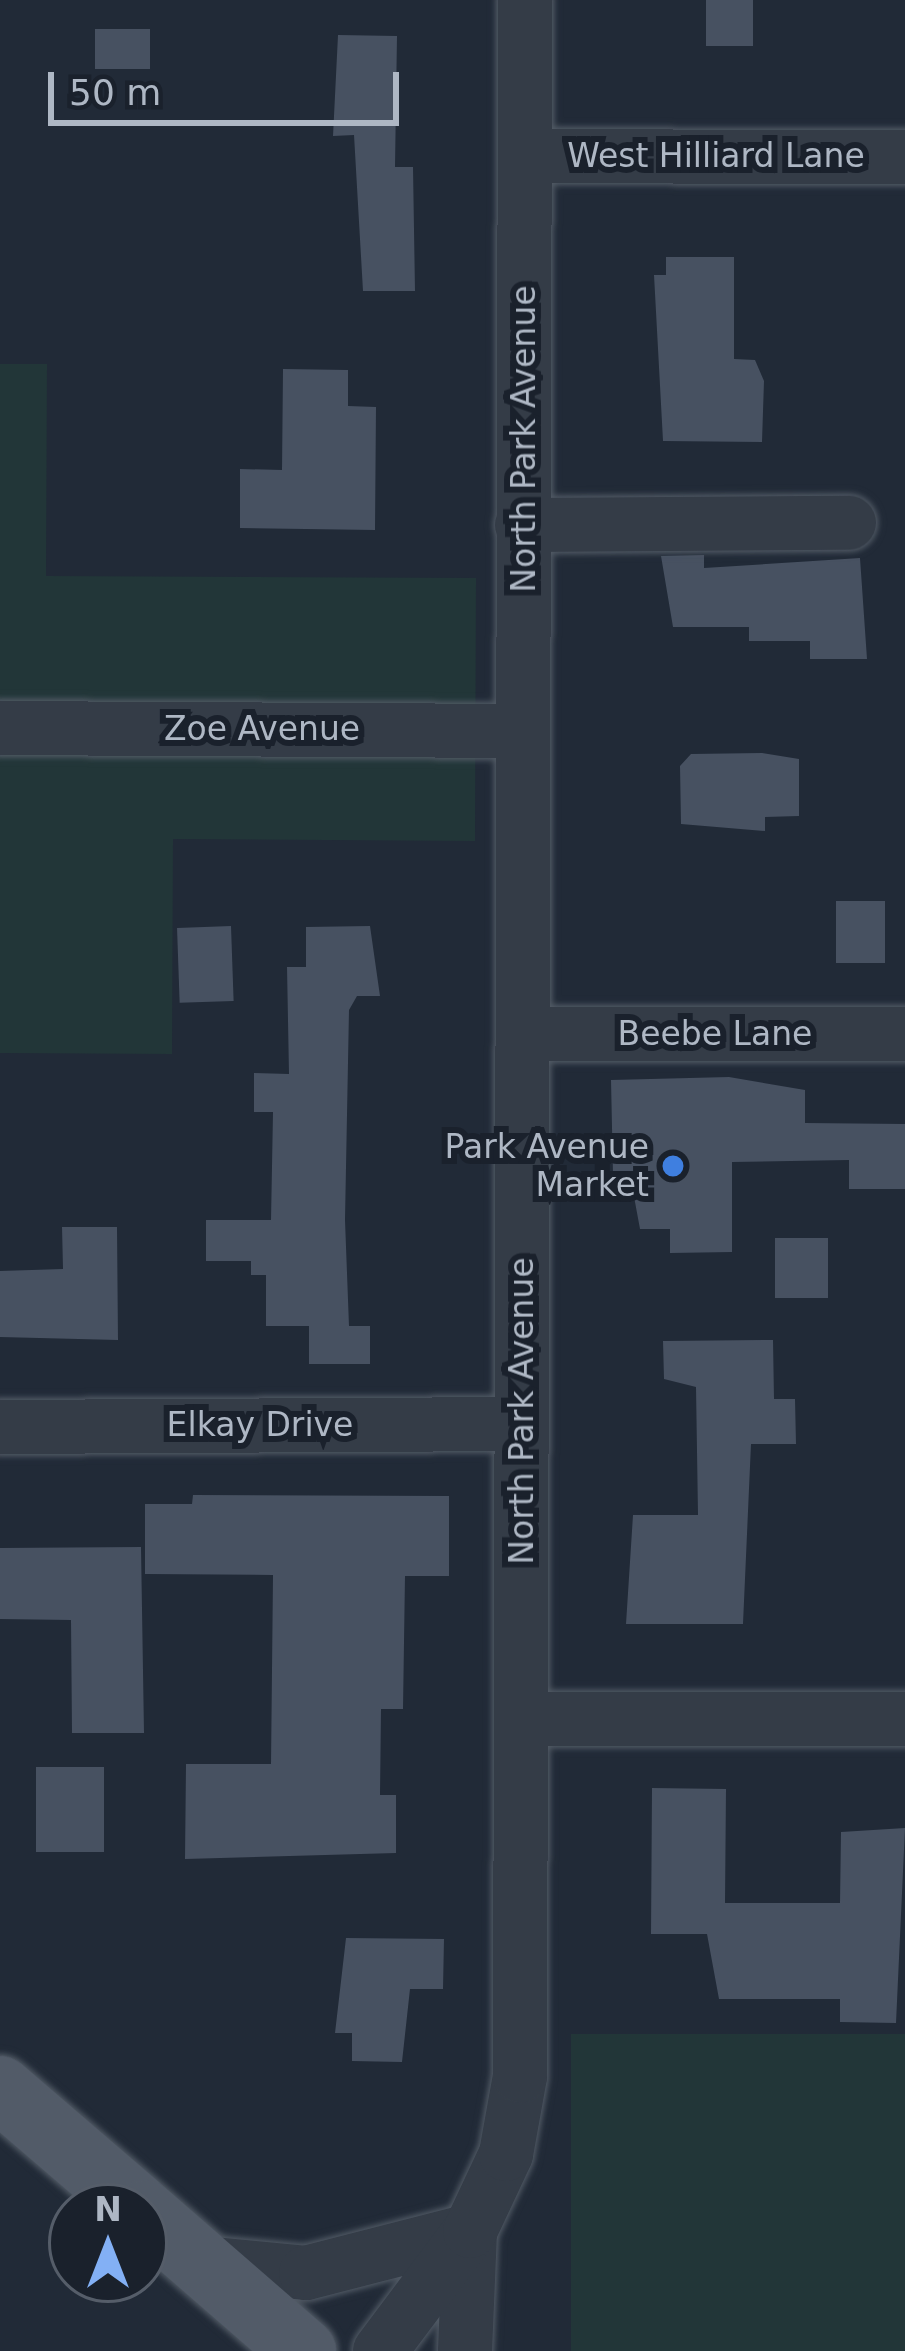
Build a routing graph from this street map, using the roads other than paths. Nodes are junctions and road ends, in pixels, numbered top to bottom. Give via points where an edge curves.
1 (525, 0) edge
2 (526, 156) junction
3 (905, 157) edge
4 (849, 523) dead end
5 (522, 525) junction
6 (0, 728) edge
7 (524, 731) junction
8 (525, 1034) junction
9 (905, 1034) edge
10 (520, 1424) junction
11 (0, 1427) edge
12 (520, 1718) junction
13 (905, 1718) edge
14 (0, 2089) edge
15 (109, 2183) edge
16 (470, 2230) junction
17 (168, 2234) edge
18 (201, 2263) junction
19 (303, 2351) edge
20 (380, 2351) edge
21 (465, 2351) edge

1 - 2 street, North Park Avenue
2 - 3 street, West Hilliard Lane
2 - 5 street, North Park Avenue
4 - 5 street
5 - 7 street, North Park Avenue
6 - 7 street, Zoe Avenue
7 - 8 street, North Park Avenue
8 - 9 street, Beebe Lane
8 - 10 street, North Park Avenue
10 - 11 street, Elkay Drive
10 - 12 street, North Park Avenue
12 - 13 street
12 - 16 street, North Park Avenue via 516,2120
14 - 15 main road
16 - 18 street via 306,2273
16 - 20 street, North Park Avenue
16 - 21 street
17 - 18 main road
18 - 19 main road

